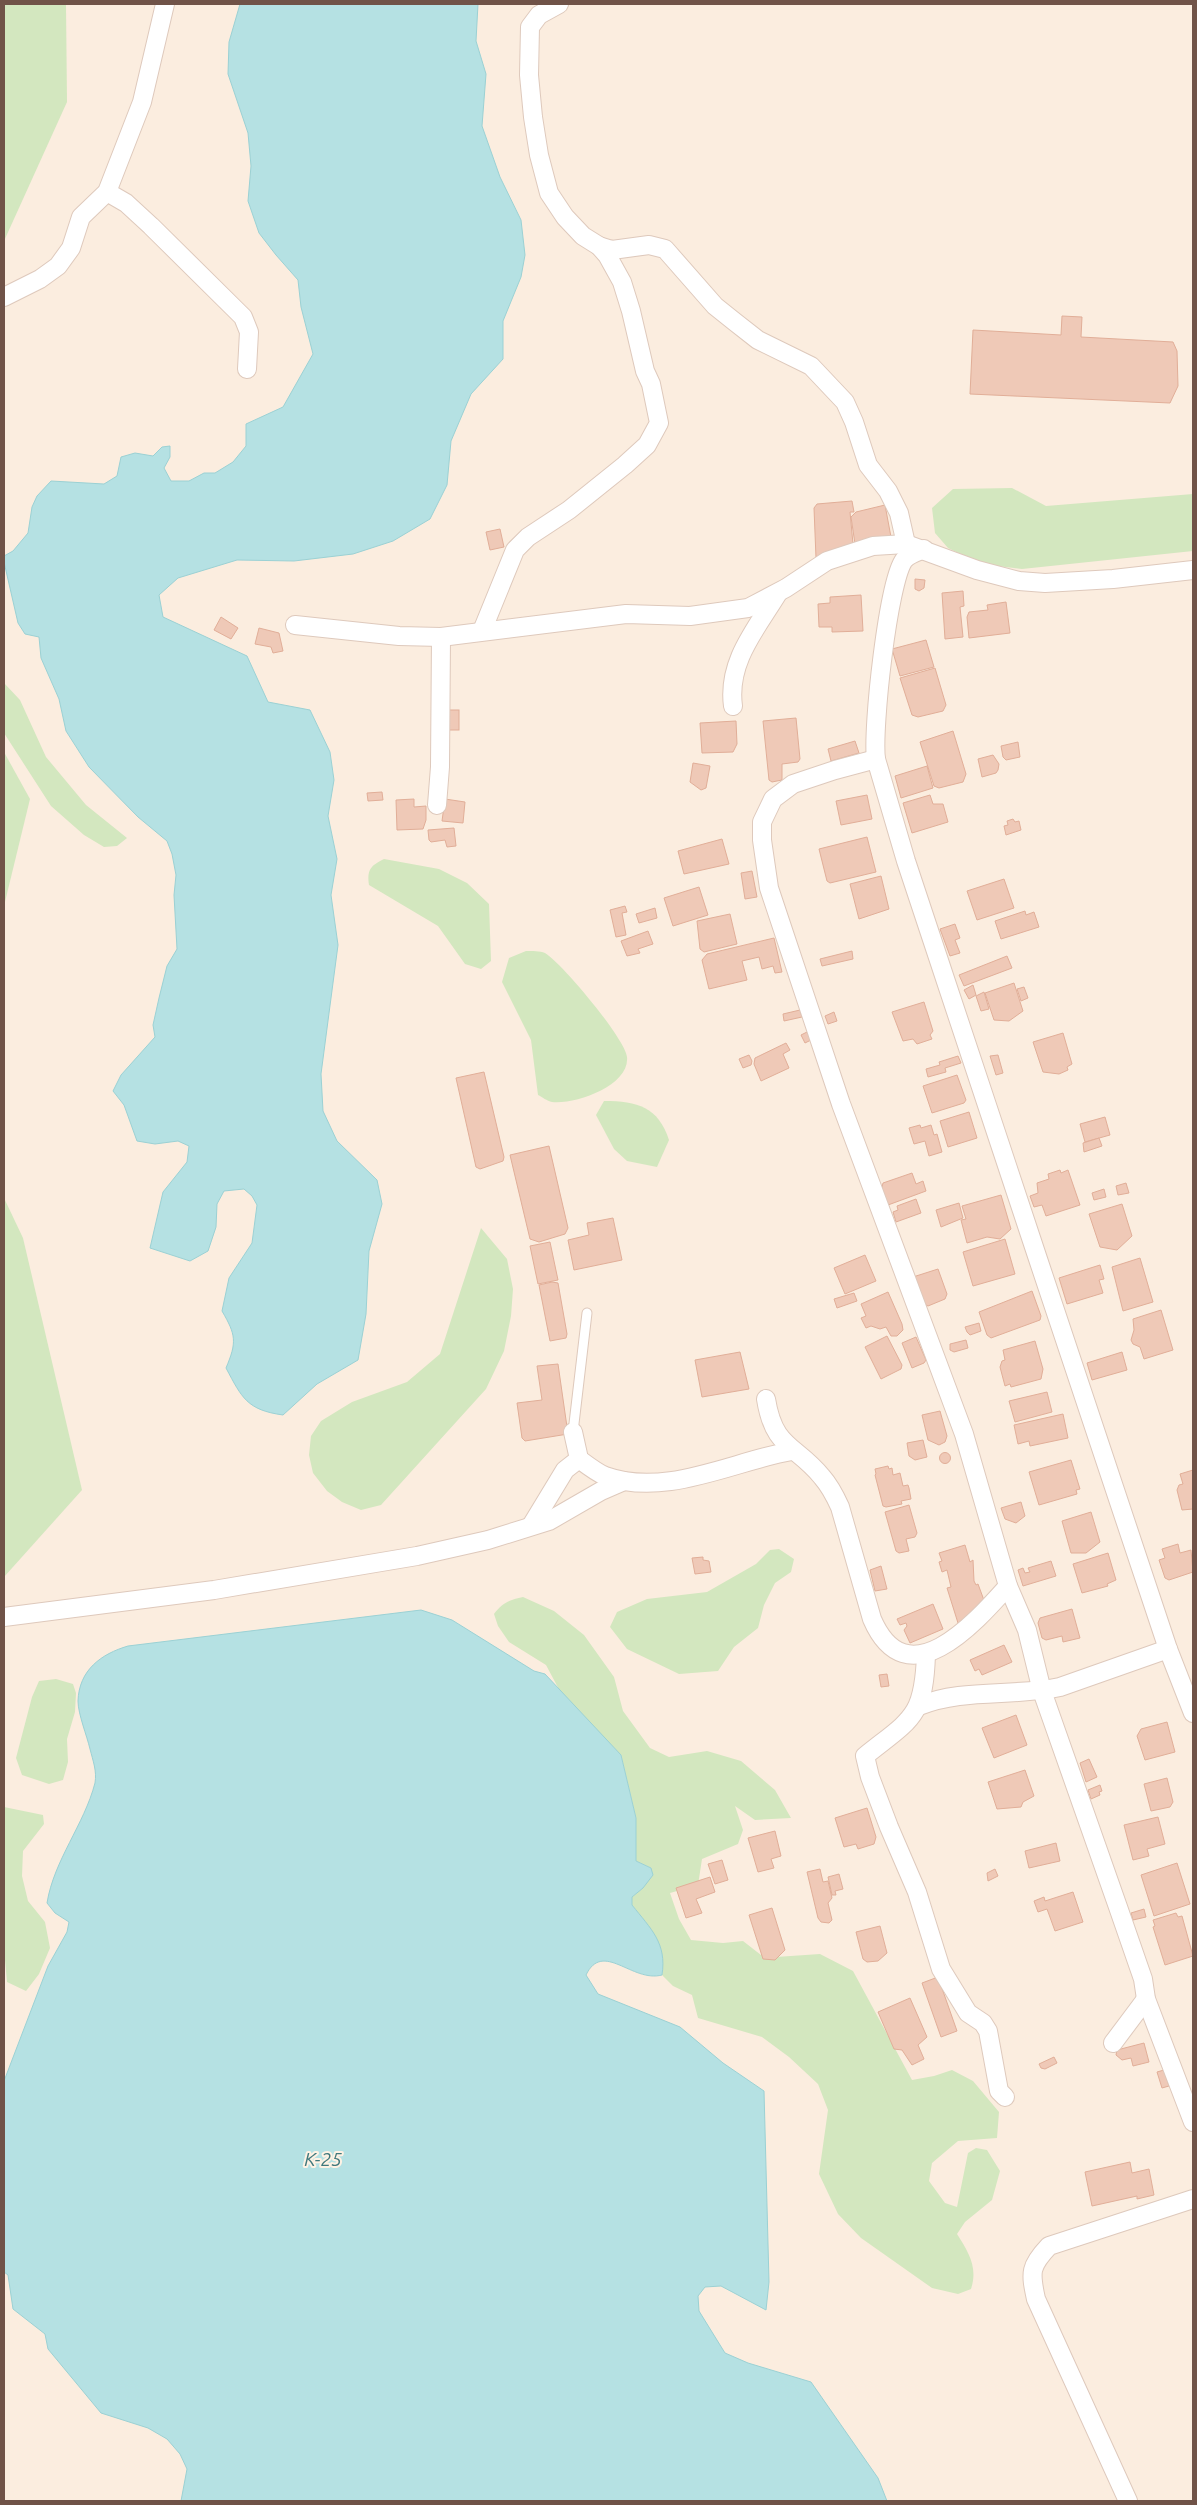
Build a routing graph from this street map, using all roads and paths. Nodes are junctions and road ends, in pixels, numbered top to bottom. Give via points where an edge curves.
1 (164, 4) edge
2 (559, 4) edge
3 (107, 192) junction
4 (598, 246) junction
5 (621, 250) junction
6 (615, 269) junction
7 (4, 297) edge
8 (247, 369) dead end
9 (906, 544) junction
10 (924, 550) junction
11 (1193, 570) edge
12 (778, 592) junction
13 (295, 625) dead end
14 (482, 630) junction
15 (441, 636) junction
16 (733, 706) dead end
17 (876, 759) junction
18 (437, 805) dead end
19 (587, 1313) dead end
20 (766, 1399) dead end
21 (573, 1432) joint
22 (792, 1451) junction
23 (579, 1460) junction
24 (624, 1481) junction
25 (531, 1526) junction
26 (1008, 1586) junction
27 (4, 1617) edge
28 (1168, 1649) junction
29 (926, 1654) junction
30 (1042, 1690) junction
31 (919, 1706) junction
32 (1193, 1713) edge
33 (1146, 1999) junction
34 (1113, 2043) dead end
35 (1005, 2097) dead end
36 (1193, 2122) edge
37 (1193, 2199) edge
38 (1128, 2501) edge

1 - 3 street via 142,102
2 - 4 street via 539,15 530,27 529,75 539,155 549,192 564,217 582,236
3 - 7 street via 81,217 71,248 58,266
3 - 8 street via 126,203 243,317 249,332
4 - 5 street
4 - 6 street
5 - 6 street via 615,260
5 - 9 street via 649,245 665,249 715,306 758,340 818,372 845,402 868,466 900,513
6 - 14 street via 632,311 658,423 647,446 515,550
9 - 10 street
9 - 12 street via 874,546 827,561
10 - 11 street via 976,570 1019,581 1104,580
10 - 17 street via 907,558 896,580 883,659 874,744
12 - 14 street via 748,608 690,616 626,614
12 - 16 street via 744,646 734,670
13 - 15 street via 400,636
14 - 15 street
15 - 18 street
17 - 26 street via 793,784 773,799 762,822 769,888 841,1104 964,1434
17 - 28 street via 906,860
19 - 21 lane
20 - 22 street via 769,1419 781,1440
21 - 23 street
22 - 24 street via 681,1479
22 - 29 street via 821,1476 840,1507 876,1630 892,1648 904,1653
23 - 24 street via 604,1475
23 - 25 street via 565,1470
24 - 25 street via 549,1521
25 - 27 street via 488,1540 331,1571 112,1605
26 - 29 street via 967,1628 944,1647
26 - 30 street via 1026,1630
28 - 30 street via 1060,1687
28 - 32 street
29 - 31 street
30 - 31 street via 934,1700
30 - 33 street via 1122,1916
31 - 35 street via 906,1725 865,1756 885,1818 918,1892 941,1968 968,2013 983,2023 988,2031 999,2091
33 - 34 street
33 - 36 street
37 - 38 street via 1049,2246 1035,2260 1031,2275 1036,2299

